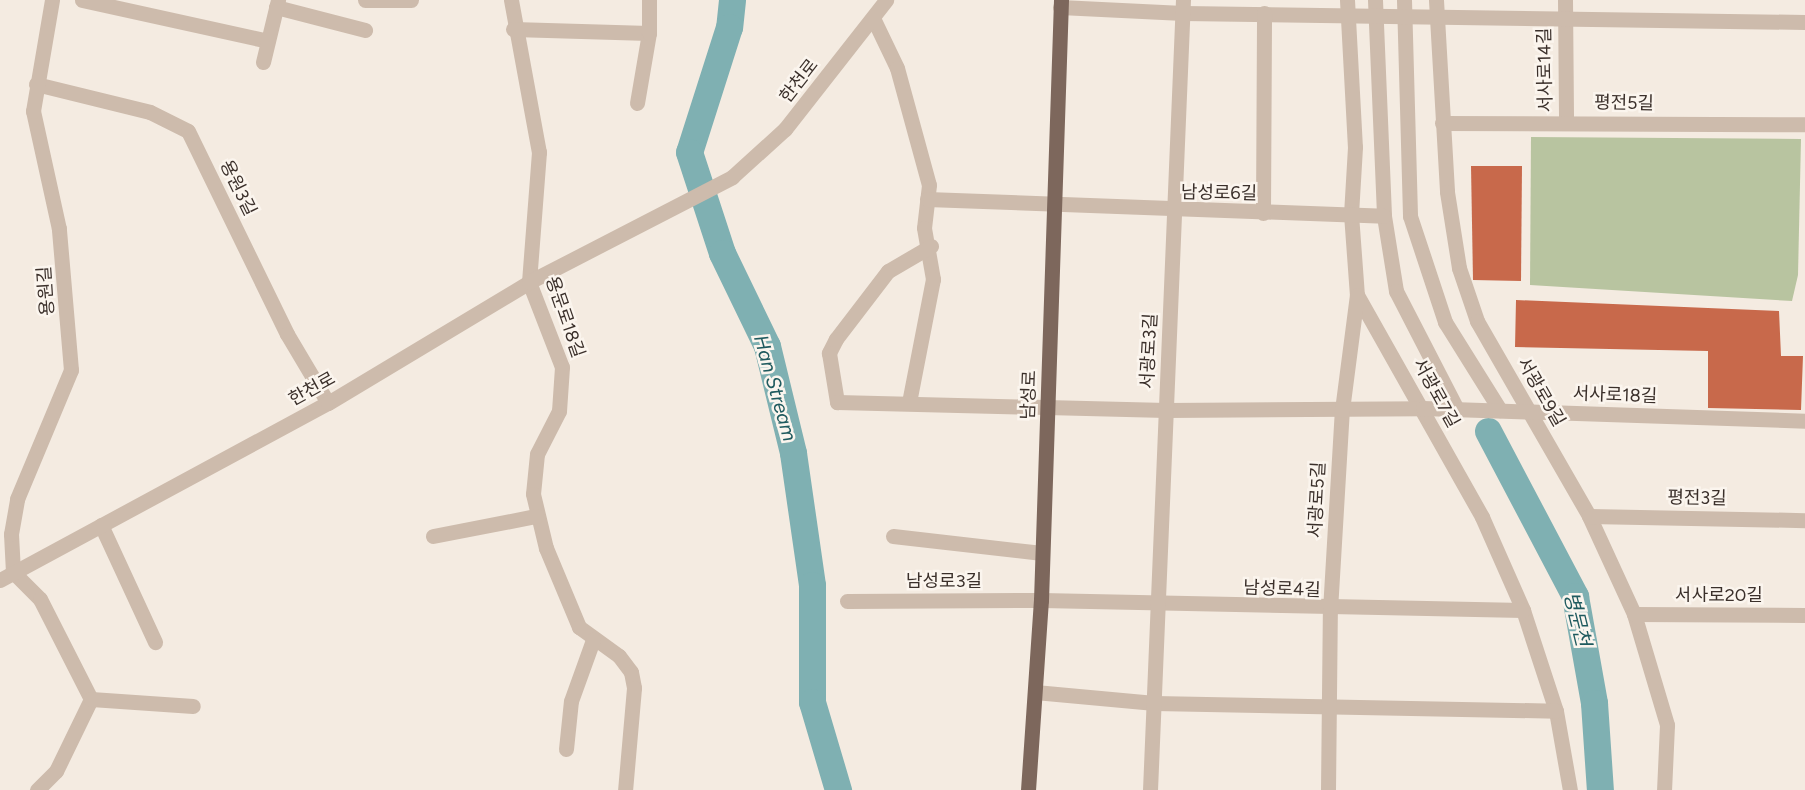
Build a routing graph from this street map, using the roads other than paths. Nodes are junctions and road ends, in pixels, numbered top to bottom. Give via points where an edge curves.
1 (52, 0) edge
2 (82, 0) edge
3 (365, 0) edge
4 (411, 0) edge
5 (511, 0) edge
6 (649, 0) edge
7 (886, 0) edge
8 (1436, 0) edge
9 (1565, 0) edge
10 (277, 4) edge
11 (1061, 4) edge
12 (1347, 6) edge
13 (1183, 7) edge
14 (1375, 8) edge
15 (1404, 8) edge
16 (1264, 13) junction
17 (1437, 17) junction
18 (1564, 17) junction
19 (873, 18) junction
20 (1805, 22) edge
21 (513, 28) junction
22 (365, 30) dead end
23 (650, 33) junction
24 (268, 41) junction
25 (263, 62) dead end
26 (36, 84) junction
27 (637, 102) dead end
28 (1566, 122) junction
29 (1442, 123) junction
30 (1805, 124) edge
31 (927, 199) junction
32 (1054, 202) junction
33 (1176, 212) junction
34 (1263, 213) junction
35 (1351, 214) junction
36 (1384, 216) junction
37 (931, 246) junction
38 (529, 282) junction
39 (1358, 295) junction
40 (328, 403) junction
41 (909, 403) junction
42 (1048, 408) junction
43 (1423, 408) junction
44 (1457, 409) junction
45 (1166, 410) junction
46 (1342, 410) junction
47 (1500, 410) junction
48 (1530, 411) junction
49 (1805, 421) edge
50 (536, 516) junction
51 (1589, 516) junction
52 (1805, 520) edge
53 (101, 525) junction
54 (433, 536) dead end
55 (893, 536) dead end
56 (1042, 553) junction
57 (4, 574) edge
58 (1041, 600) junction
59 (847, 602) dead end
60 (1156, 605) junction
61 (1330, 610) junction
62 (1523, 610) junction
63 (1634, 614) junction
64 (1805, 615) edge
65 (593, 640) junction
66 (155, 642) dead end
67 (1035, 692) junction
68 (91, 699) junction
69 (1154, 703) junction
70 (193, 706) dead end
71 (1330, 708) junction
72 (1556, 711) junction
73 (566, 749) dead end
74 (37, 790) edge
75 (625, 790) edge
76 (1028, 790) edge
77 (1150, 790) edge
78 (1328, 790) edge
79 (1570, 790) edge
80 (1664, 790) edge

1 - 26 street, 용원길
2 - 24 street
3 - 4 street
5 - 21 street, 용문로18길
6 - 23 street
7 - 19 street, 한천로
8 - 17 street, 서광로9길
9 - 18 street, 서사로14길
10 - 22 street
10 - 24 street
11 - 13 street, 서사로14길
11 - 32 main road, 남성로
12 - 14 street, 서사로14길
12 - 16 street, 서사로14길
12 - 35 street, 서광로7길 via 1355,147
13 - 16 street, 서사로14길
13 - 33 street, 서광로3길
14 - 15 street, 서사로14길
14 - 36 street
15 - 17 street, 서사로14길
15 - 47 street via 1410,216 1445,322
16 - 34 street
17 - 18 street, 서사로14길
17 - 29 street, 서광로9길
18 - 20 street, 서사로14길
18 - 28 street, 서사로14길
19 - 31 street via 897,68 929,185
19 - 38 street, 한천로 via 785,129 732,177
21 - 23 street
21 - 38 street, 용문로18길 via 539,152
23 - 27 street
24 - 25 street
26 - 40 street, 용원3길 via 150,112 188,131 287,334
26 - 57 street, 용원길 via 33,111 59,229 71,370 17,499
28 - 29 street, 평전5길
28 - 30 street, 평전5길
29 - 48 street, 서광로9길 via 1459,268 1477,321
31 - 32 street, 남성로6길
31 - 37 street via 924,228
32 - 33 street, 남성로6길
32 - 42 main road, 남성로
33 - 34 street, 남성로6길
33 - 45 street, 서광로3길
34 - 35 street, 남성로6길
35 - 36 street, 남성로6길
35 - 39 street, 서광로7길
36 - 44 street via 1396,291
37 - 41 street via 933,279
37 - 41 street via 888,270 829,353 837,402
38 - 40 street, 한천로
38 - 50 street, 용문로18길 via 562,367 563,393 560,411 537,454 532,475
39 - 43 street, 서광로7길
39 - 46 street, 서광로5길
40 - 53 street, 한천로
41 - 42 street
42 - 45 street
42 - 56 main road, 남성로
43 - 44 street, 서사로18길
43 - 46 street
43 - 62 street, 서광로7길 via 1482,517
44 - 47 street, 서사로18길
45 - 46 street
45 - 60 street, 서광로3길
46 - 61 street, 서광로5길
47 - 48 street, 서사로18길
48 - 49 street, 서사로18길
48 - 51 street, 서광로9길
50 - 54 street
50 - 65 street, 용문로18길 via 579,627
51 - 52 street, 평전3길
51 - 63 street, 서광로9길
53 - 57 street, 한천로
53 - 66 street
55 - 56 street
56 - 58 main road, 남성로
57 - 68 street via 40,599
58 - 59 street, 남성로3길
58 - 60 street, 남성로4길
58 - 67 main road, 남성로
60 - 61 street, 남성로4길
60 - 69 street, 서광로3길
61 - 62 street, 남성로4길
61 - 71 street, 서광로5길
62 - 72 street, 서광로7길
63 - 64 street, 서사로20길
63 - 80 street, 서광로9길 via 1667,725
65 - 73 street via 571,701
65 - 75 street, 용문로18길 via 619,656 631,672 634,688
67 - 69 street
67 - 76 main road, 남성로
68 - 70 street
68 - 74 street via 56,771
69 - 71 street
69 - 77 street, 서광로3길
71 - 72 street
71 - 78 street, 서광로5길
72 - 79 street, 서광로7길

